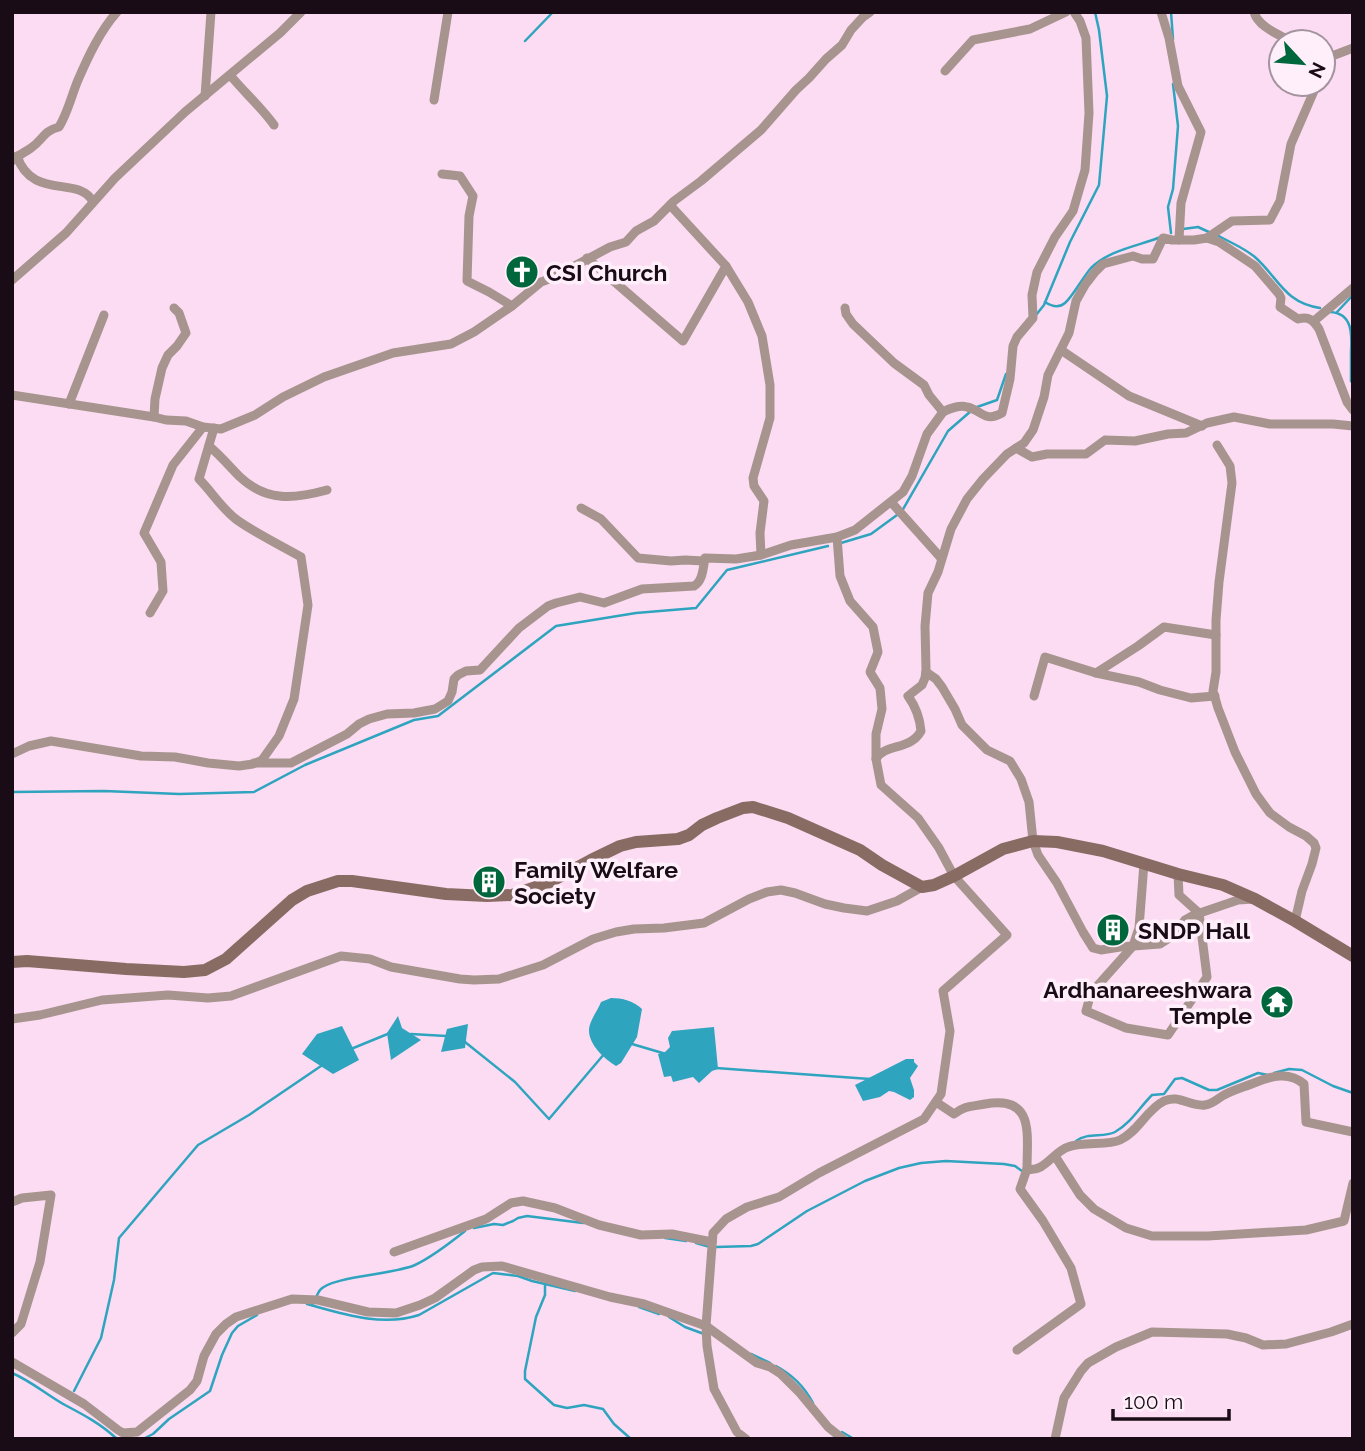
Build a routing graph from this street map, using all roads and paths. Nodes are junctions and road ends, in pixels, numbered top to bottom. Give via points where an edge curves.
1 (117, 12) edge
2 (211, 12) edge
3 (300, 12) edge
4 (448, 12) edge
5 (870, 12) edge
6 (1066, 12) edge
7 (1074, 12) edge
8 (1161, 12) edge
9 (1254, 12) edge
10 (1269, 28) edge
11 (945, 71) dead end
12 (230, 75) junction
13 (205, 96) junction
14 (1311, 98) edge
15 (434, 100) dead end
16 (274, 125) dead end
17 (15, 159) edge
18 (442, 174) dead end
19 (93, 202) junction
20 (670, 205) junction
21 (1207, 238) junction
22 (1179, 240) junction
23 (587, 258) junction
24 (726, 266) junction
25 (12, 281) edge
26 (1353, 288) edge
27 (512, 306) junction
28 (174, 308) dead end
29 (845, 308) dead end
30 (104, 315) dead end
31 (1314, 321) junction
32 (1061, 350) junction
33 (12, 395) edge
34 (69, 404) junction
35 (1353, 410) edge
36 (944, 411) junction
37 (154, 417) junction
38 (1202, 426) junction
39 (1353, 426) edge
40 (204, 427) junction
41 (214, 429) junction
42 (1217, 445) dead end
43 (209, 446) junction
44 (1016, 448) junction
45 (327, 490) dead end
46 (891, 502) junction
47 (581, 509) dead end
48 (837, 537) junction
49 (761, 555) junction
50 (942, 558) junction
51 (704, 561) junction
52 (150, 613) dead end
53 (1216, 635) junction
54 (926, 672) junction
55 (1096, 673) junction
56 (1034, 696) dead end
57 (1214, 696) junction
58 (12, 754) edge
59 (876, 760) junction
60 (254, 763) junction
61 (1033, 841) junction
62 (1144, 863) junction
63 (1178, 874) junction
64 (954, 876) junction
65 (922, 887) junction
66 (1255, 899) junction
67 (1199, 913) junction
68 (1295, 921) junction
69 (1133, 946) junction
70 (1353, 956) edge
71 (12, 962) edge
72 (12, 1019) edge
73 (936, 1102) junction
74 (1353, 1132) edge
75 (1055, 1156) junction
76 (1028, 1165) junction
77 (1353, 1183) edge
78 (12, 1202) edge
79 (712, 1245) junction
80 (394, 1252) dead end
81 (1353, 1324) edge
82 (706, 1328) junction
83 (12, 1333) edge
84 (1017, 1350) dead end
85 (12, 1362) edge
86 (746, 1439) edge
87 (842, 1439) edge
88 (1055, 1439) edge

1 - 17 street via 77,81 59,127
2 - 13 street
3 - 12 street
4 - 15 street
5 - 20 street via 761,130
6 - 11 street via 1030,29 973,40
7 - 36 street via 1086,38 1089,113 1085,170 1073,211 1037,272 1032,318 1013,346 1002,412 986,416 966,406
8 - 22 street via 1178,86 1201,132 1181,202
9 - 10 street
12 - 13 street
12 - 16 street
13 - 19 street
14 - 21 street via 1291,144 1280,201 1270,220 1232,221
17 - 19 street via 34,180 80,191
18 - 27 street via 460,176 473,196 467,281
19 - 25 street
20 - 23 street via 626,242
20 - 24 street
21 - 22 street
21 - 31 street via 1255,266 1279,294 1280,307 1293,317
22 - 32 street via 1161,239 1153,259 1125,257 1100,266 1076,301
23 - 24 street via 683,341
23 - 27 street via 541,282
24 - 49 street via 762,336 771,385 770,418 752,478 764,502
26 - 31 street
27 - 41 street via 451,344 372,359 282,397 255,415
28 - 37 street via 186,333 163,368
29 - 36 street via 853,324 924,385
30 - 34 street
31 - 35 street
32 - 38 street via 1129,396
32 - 44 street via 1048,375 1033,430
33 - 34 street
34 - 37 street
36 - 46 street via 927,434 903,492
37 - 40 street
38 - 39 street via 1234,417 1270,424
38 - 44 street via 1135,441 1105,440 1086,454 1032,457
40 - 41 street
40 - 52 street via 173,464 144,533 161,562 163,591
41 - 43 street
42 - 53 street via 1230,466 1231,483
43 - 45 street via 256,490 289,497
43 - 60 street via 199,479 237,520 301,558 308,606 294,695 279,736 262,760
44 - 50 street via 967,499
46 - 48 street via 855,530
46 - 50 street
47 - 51 street via 601,519 638,558
48 - 49 street
48 - 59 street via 840,576 850,601 873,627 878,652 870,672 880,688 882,709
49 - 51 street
50 - 54 street via 928,593
51 - 60 street via 694,586 642,589 604,603 580,597 548,606 519,628 480,670 457,675 448,701 435,709 369,719 291,763
53 - 55 street via 1164,627
53 - 57 street
54 - 59 street via 922,685 908,696 919,717 919,735 913,742 880,753
54 - 61 street via 942,687 962,725 987,750 1010,761 1029,802
55 - 56 street via 1045,657
55 - 57 street via 1191,698
57 - 68 street via 1256,794 1270,813 1314,844
58 - 60 street via 51,741 208,763
59 - 64 street via 881,785 918,818
61 - 62 street via 1057,842
61 - 64 street via 1003,849
61 - 69 street via 1093,948
62 - 63 street
62 - 69 street via 1139,928
63 - 66 street
63 - 67 street via 1179,895
64 - 65 street
64 - 73 street via 1007,935 943,991 950,1031
65 - 71 street via 860,850 753,807 717,818 673,841 620,846 548,883 512,895 446,894 338,881 292,900 226,959 202,971
65 - 72 street via 867,911 781,890 767,892 704,923 616,932 499,979 460,979 341,956 231,996 102,1000
66 - 67 street
66 - 68 street
67 - 69 street via 1185,920 1164,942
67 - 69 street via 1207,977 1168,1035 1126,1028 1086,1011 1091,993
68 - 70 street
73 - 76 street via 954,1114 966,1106 993,1102 1021,1110
73 - 79 street via 923,1119 779,1197 726,1219 713,1233
74 - 75 street via 1309,1127 1304,1084 1283,1075 1203,1106 1170,1098 1148,1112 1122,1139 1066,1147
75 - 76 street via 1036,1170
75 - 77 street via 1094,1209 1126,1228 1152,1236 1306,1230 1344,1221
76 - 84 street via 1020,1189 1071,1268 1081,1304
78 - 83 street via 51,1195 40,1262 21,1324
79 - 80 street via 672,1234 641,1235 523,1201
79 - 82 street
81 - 88 street via 1286,1344 1263,1345 1227,1334 1152,1332 1088,1363 1064,1398
82 - 85 street via 644,1304 502,1266 482,1267 435,1298 396,1313 292,1299 226,1324 216,1334 190,1390 137,1432 123,1433
82 - 86 street via 714,1389 737,1432
82 - 87 street via 781,1374

